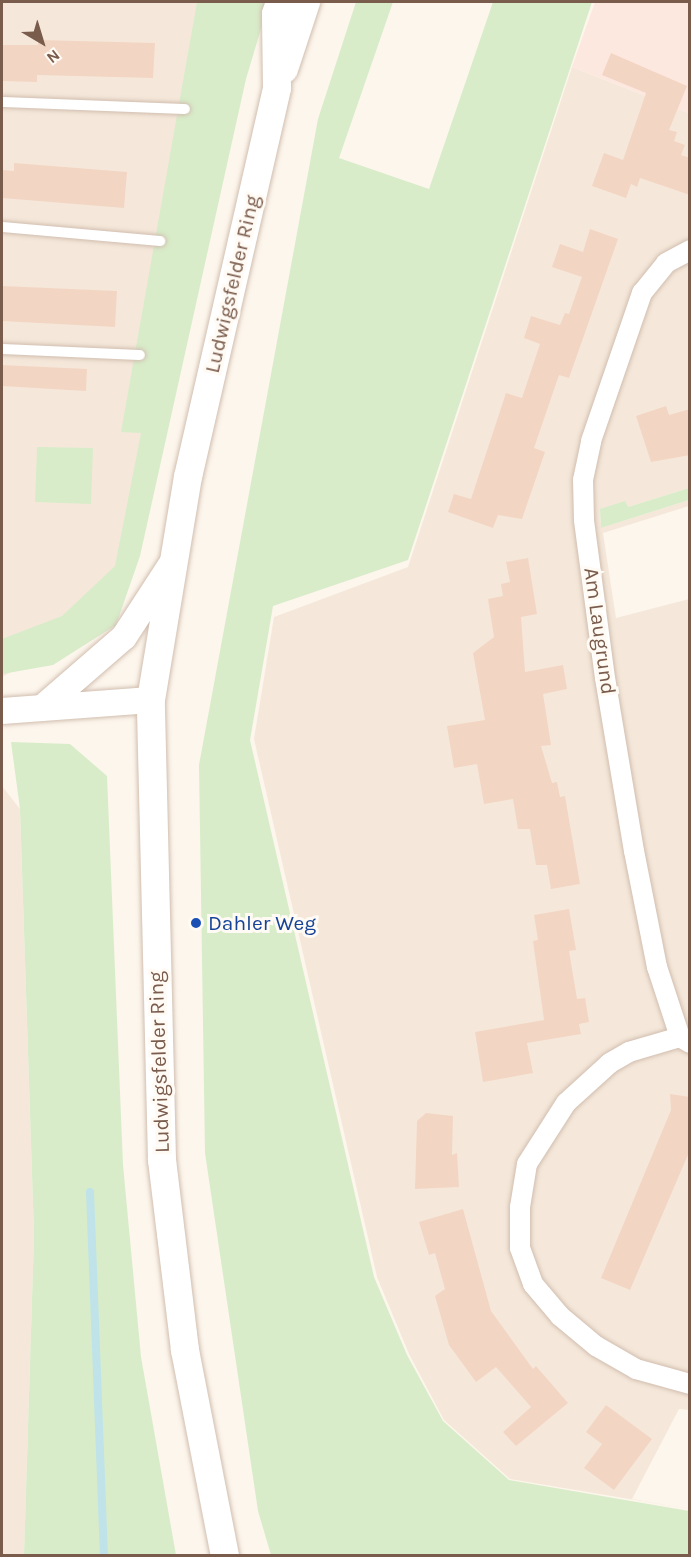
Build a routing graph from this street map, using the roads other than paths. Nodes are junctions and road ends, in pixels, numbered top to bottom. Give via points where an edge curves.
1 (280, 2) edge
2 (306, 2) edge
3 (277, 88) junction
4 (2, 102) edge
5 (185, 109) dead end
6 (2, 228) edge
7 (160, 240) dead end
8 (690, 250) edge
9 (2, 349) edge
10 (140, 355) dead end
11 (171, 565) junction
12 (151, 700) junction
13 (42, 708) junction
14 (2, 711) edge
15 (685, 1040) edge
16 (690, 1384) edge
17 (225, 1556) edge

1 - 3 main road, Ludwigsfelder Ring via 276,14
2 - 3 main road
3 - 11 main road, Ludwigsfelder Ring
4 - 5 lane
6 - 7 lane
8 - 15 street, Am Laugrund via 666,262 642,294 591,441 583,480 584,520 605,678 634,850 657,967
9 - 10 lane
11 - 12 main road, Ludwigsfelder Ring
11 - 13 street, Ludwigsfelder Ring via 124,637
12 - 13 street
12 - 17 main road, Ludwigsfelder Ring via 162,1160 185,1350
13 - 14 street
15 - 16 street via 629,1052 610,1063 566,1103 527,1164 520,1207 520,1248 533,1284 560,1316 596,1346 636,1369

